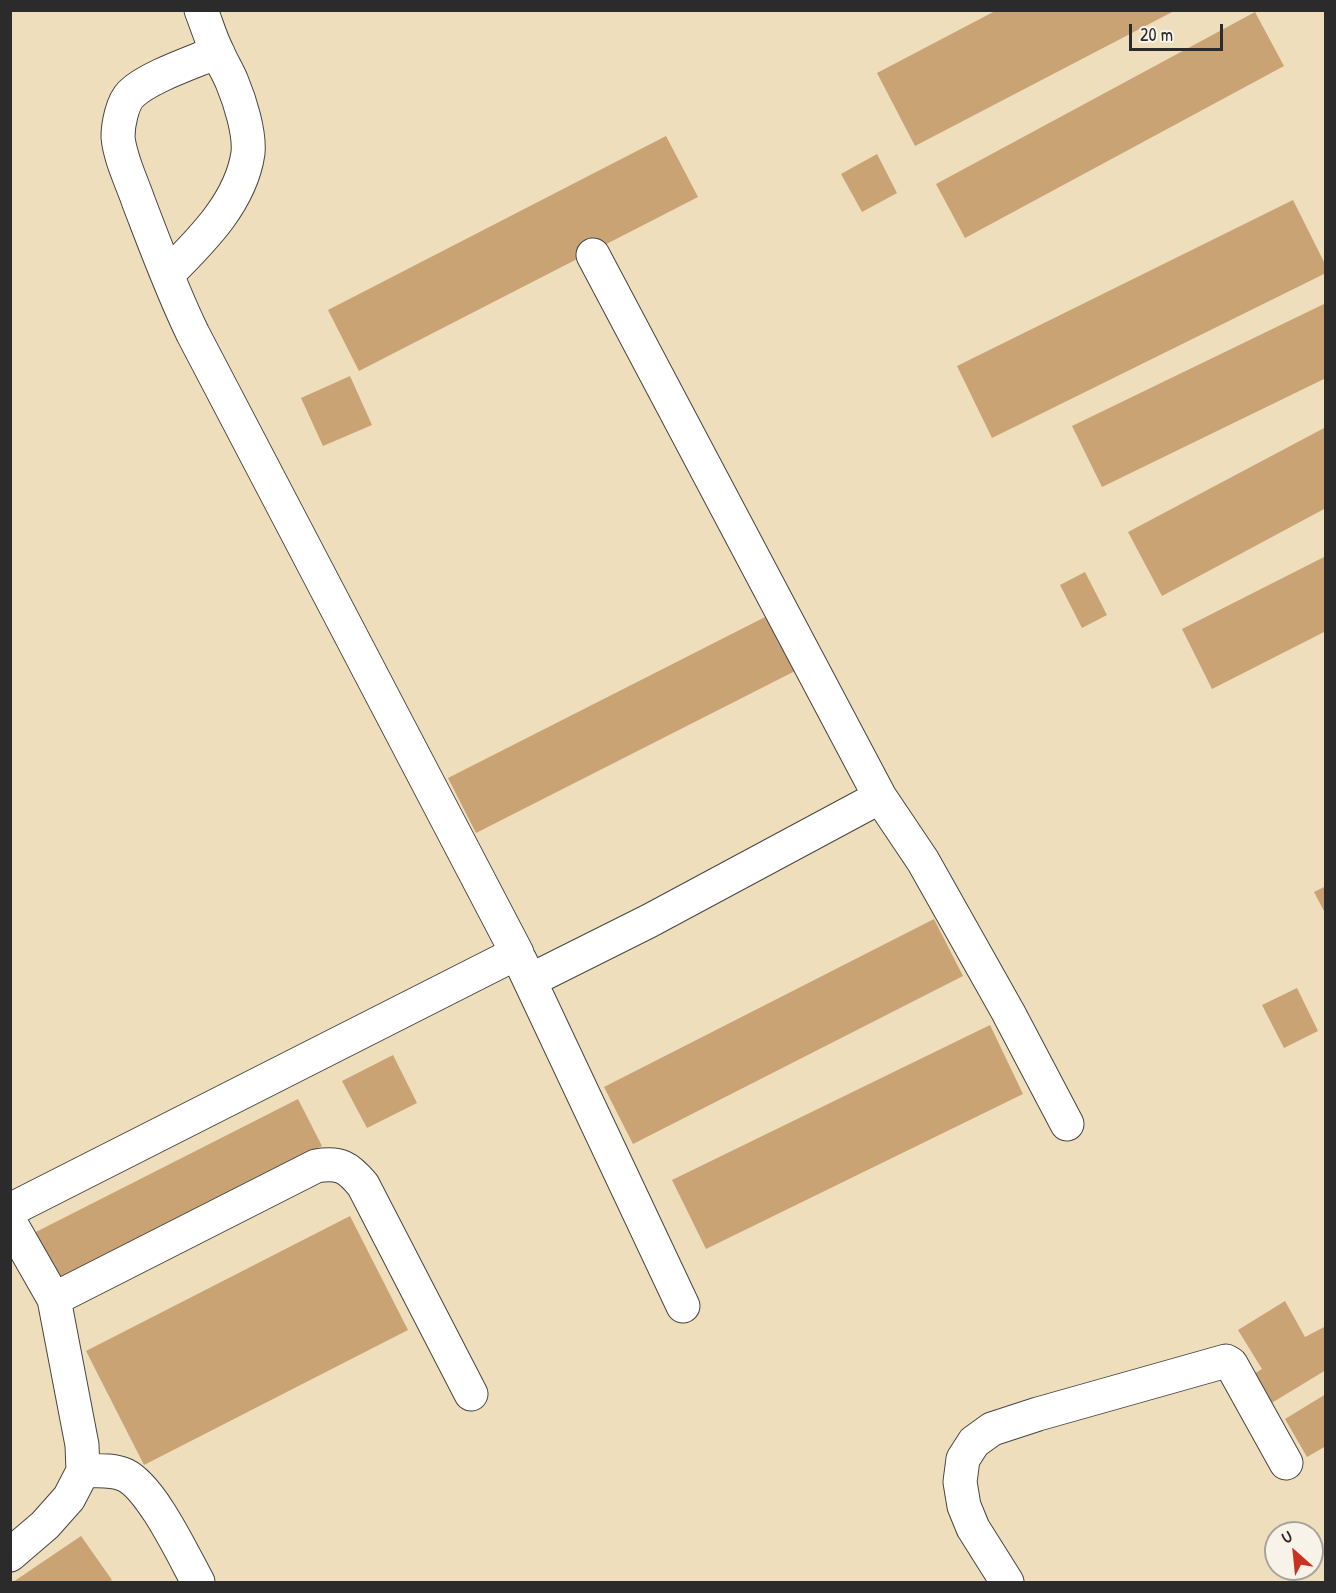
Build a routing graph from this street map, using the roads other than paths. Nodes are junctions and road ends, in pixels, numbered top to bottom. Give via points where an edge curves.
1 (201, 10) edge
2 (217, 52) junction
3 (593, 255) dead end
4 (168, 274) junction
5 (880, 797) junction
6 (524, 966) junction
7 (1067, 1124) dead end
8 (10, 1210) edge
9 (10, 1222) edge
10 (54, 1299) junction
11 (683, 1306) dead end
12 (471, 1394) dead end
13 (1286, 1463) dead end
14 (83, 1471) junction
15 (10, 1555) edge
16 (198, 1582) edge
17 (1007, 1582) edge

1 - 2 street
2 - 4 street via 232,81 248,152 239,184 219,217
2 - 4 street via 144,85 130,95 120,118 118,137 123,154
3 - 5 street
4 - 6 street via 193,334
5 - 6 street via 649,921
5 - 7 street via 923,861
6 - 8 street
6 - 11 street
9 - 10 street
10 - 12 street via 316,1166 334,1163 352,1172 363,1185
10 - 14 street via 82,1445
13 - 17 street via 1226,1361 992,1429 974,1442 963,1459 960,1482 973,1528
14 - 15 street via 69,1498
14 - 16 street via 108,1470 137,1484 159,1513

